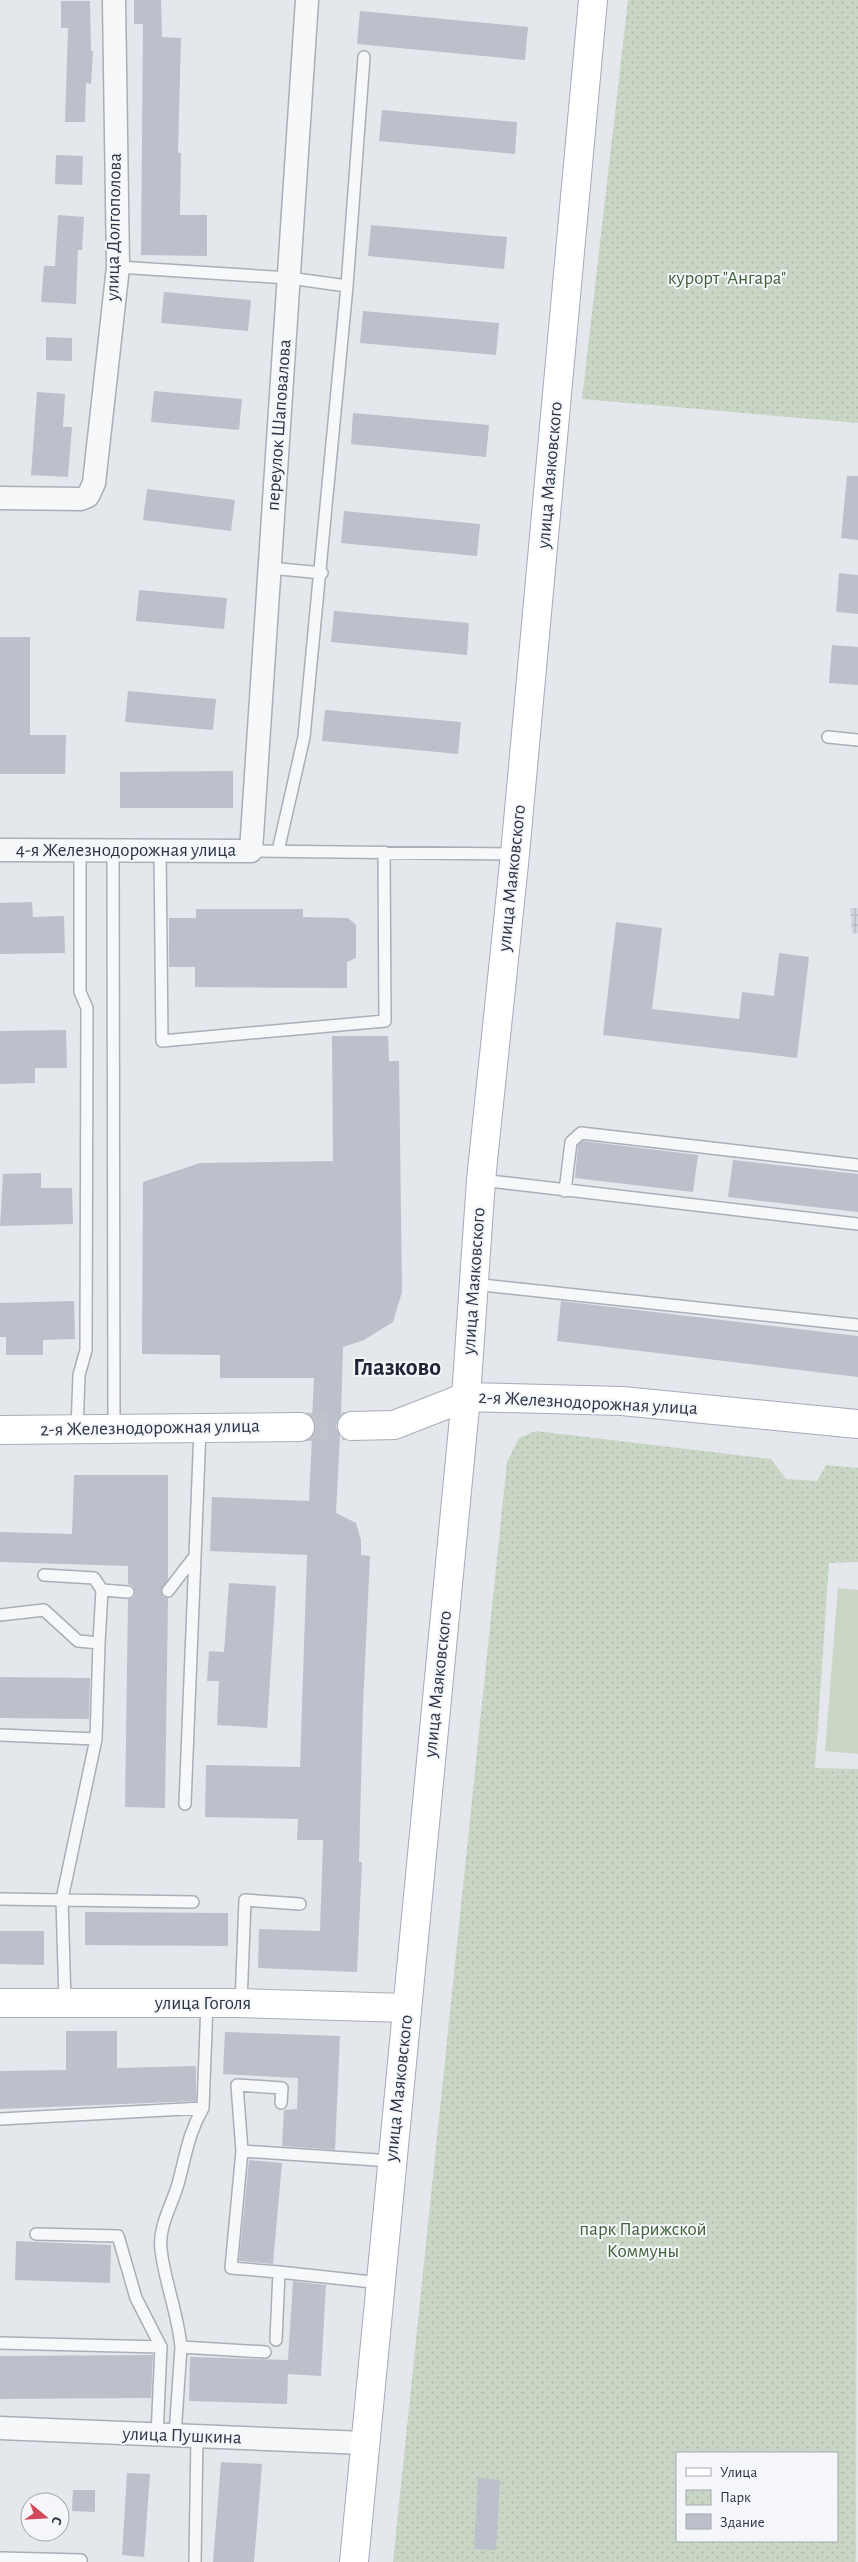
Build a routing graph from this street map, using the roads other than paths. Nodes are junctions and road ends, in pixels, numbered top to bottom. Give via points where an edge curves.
1 (114, 0) edge
2 (308, 0) edge
3 (593, 0) edge
4 (364, 57) dead end
5 (118, 267) junction
6 (289, 278) junction
7 (348, 286) junction
8 (0, 498) edge
9 (270, 568) junction
10 (322, 573) junction
11 (828, 737) dead end
12 (858, 740) edge
13 (0, 850) edge
14 (80, 850) junction
15 (113, 850) junction
16 (160, 850) junction
17 (252, 851) junction
18 (278, 851) junction
19 (384, 852) junction
20 (515, 854) junction
21 (858, 1165) edge
22 (481, 1180) junction
23 (565, 1191) junction
24 (858, 1224) edge
25 (473, 1284) junction
26 (858, 1324) edge
27 (466, 1397) junction
28 (858, 1424) edge
29 (352, 1426) tunnel mouth
30 (300, 1427) tunnel mouth
31 (200, 1429) junction
32 (0, 1430) edge
33 (77, 1430) junction
34 (114, 1430) junction
35 (195, 1556) junction
36 (44, 1575) dead end
37 (102, 1590) junction
38 (168, 1591) dead end
39 (128, 1592) dead end
40 (0, 1615) edge
41 (99, 1643) junction
42 (0, 1735) edge
43 (96, 1739) junction
44 (185, 1804) dead end
45 (0, 1899) edge
46 (62, 1899) junction
47 (193, 1902) dead end
48 (300, 1904) dead end
49 (0, 2003) edge
50 (65, 2003) junction
51 (207, 2003) junction
52 (241, 2003) junction
53 (407, 2008) junction
54 (281, 2103) dead end
55 (203, 2108) junction
56 (0, 2119) edge
57 (242, 2151) junction
58 (392, 2161) junction
59 (36, 2234) dead end
60 (278, 2272) junction
61 (380, 2283) junction
62 (276, 2340) dead end
63 (0, 2344) edge
64 (161, 2347) junction
65 (181, 2347) junction
66 (265, 2352) dead end
67 (0, 2428) edge
68 (166, 2435) junction
69 (198, 2436) junction
70 (364, 2443) junction
71 (0, 2558) edge
72 (81, 2562) edge
73 (195, 2562) edge
74 (354, 2562) edge

1 - 5 street, улица Долгополова
2 - 6 street, переулок Шаповалова
3 - 20 main road, улица Маяковского
4 - 7 lane
5 - 6 lane
5 - 8 street, улица Долгополова via 94,483 88,496 81,499
6 - 7 lane
6 - 9 street, переулок Шаповалова
7 - 10 lane
9 - 10 lane
9 - 17 street, переулок Шаповалова
10 - 18 lane via 304,738
11 - 12 lane
13 - 14 street, 4-я Железнодорожная улица
14 - 15 street, 4-я Железнодорожная улица
14 - 33 lane via 80,992 87,1008 87,1168 86,1350 79,1375
15 - 16 street, 4-я Железнодорожная улица
15 - 34 lane
16 - 17 street, 4-я Железнодорожная улица
16 - 19 lane via 162,1040 385,1021
17 - 18 lane
18 - 19 lane
19 - 20 lane
20 - 22 main road, улица Маяковского
21 - 23 lane via 581,1133 571,1142
22 - 23 lane
22 - 25 main road, улица Маяковского
23 - 24 lane
25 - 26 lane
25 - 27 main road, улица Маяковского
27 - 28 main road, 2-я Железнодорожная улица via 622,1401
27 - 29 main road, 2-я Железнодорожная улица via 394,1425
27 - 53 main road, улица Маяковского
30 - 31 main road, 2-я Железнодорожная улица
31 - 34 main road, 2-я Железнодорожная улица
31 - 35 lane
32 - 33 main road, 2-я Железнодорожная улица
33 - 34 main road, 2-я Железнодорожная улица
35 - 38 lane
35 - 44 lane
36 - 37 lane via 94,1578
37 - 39 lane
37 - 41 lane
40 - 41 lane via 44,1610 78,1641
41 - 43 lane
42 - 43 lane
43 - 46 lane
45 - 46 lane
46 - 47 lane
46 - 50 lane
48 - 52 lane via 245,1900
49 - 50 main road, улица Гоголя
50 - 51 main road, улица Гоголя
51 - 52 main road, улица Гоголя
51 - 55 lane
52 - 53 main road, улица Гоголя
53 - 58 main road, улица Маяковского
54 - 57 lane via 282,2088 237,2085
55 - 56 lane
55 - 65 lane via 189,2135 177,2186 162,2228 160,2247 179,2325
57 - 58 lane
57 - 60 lane via 231,2268
58 - 61 main road, улица Маяковского
59 - 64 lane via 118,2236 136,2298
60 - 61 lane
60 - 62 lane
61 - 70 main road, улица Маяковского
63 - 64 lane
64 - 68 lane
65 - 66 lane
65 - 68 lane
67 - 68 street, улица Пушкина
68 - 69 street, улица Пушкина
69 - 70 street, улица Пушкина
69 - 73 lane
70 - 74 main road, улица Маяковского
71 - 72 lane

